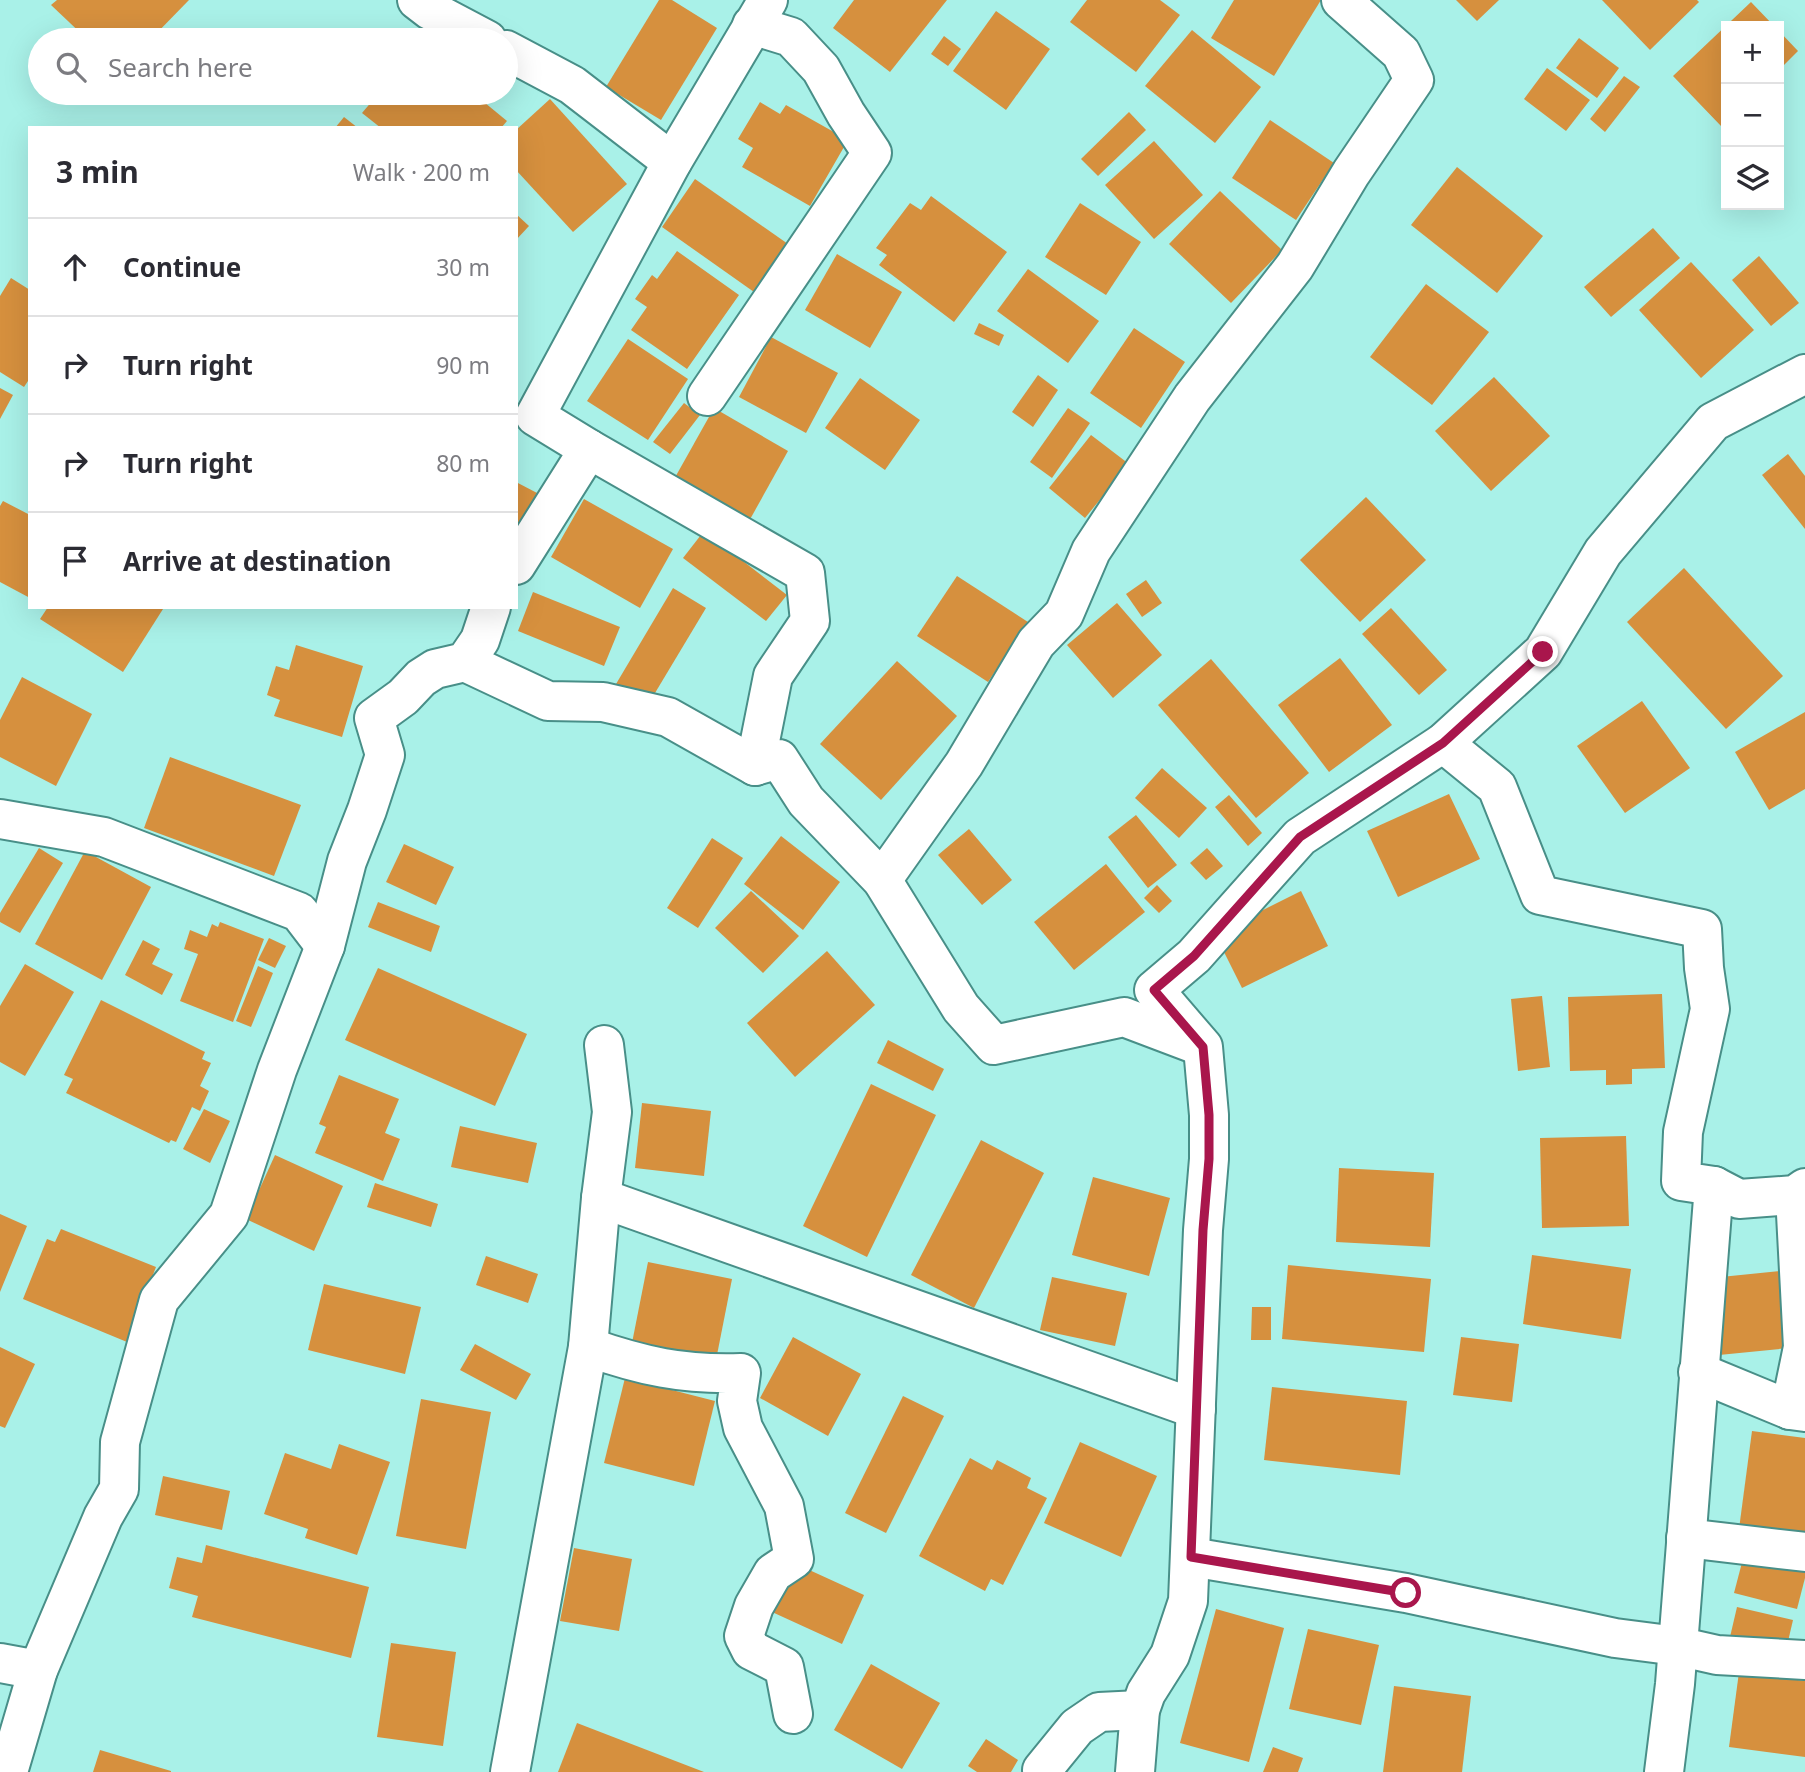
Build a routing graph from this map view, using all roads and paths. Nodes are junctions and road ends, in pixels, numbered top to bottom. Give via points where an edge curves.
1 (417, 0) edge
2 (1340, 0) edge
3 (760, 12) edge
4 (464, 28) edge
5 (518, 56) edge
6 (671, 162) junction
7 (1805, 374) edge
8 (707, 396) dead end
9 (589, 449) junction
10 (518, 562) edge
11 (490, 609) edge
12 (465, 662) junction
13 (1443, 743) junction
14 (755, 766) junction
15 (0, 819) edge
16 (882, 880) junction
17 (325, 946) junction
18 (604, 1045) dead end
19 (1203, 1047) junction
20 (1714, 1185) junction
21 (1800, 1192) edge
22 (601, 1198) junction
23 (588, 1347) junction
24 (1698, 1372) junction
25 (1196, 1409) junction
26 (1797, 1411) edge
27 (1686, 1538) junction
28 (1805, 1552) edge
29 (1191, 1557) junction
30 (1677, 1646) junction
31 (1803, 1649) edge
32 (0, 1662) edge
33 (38, 1670) junction
34 (1140, 1710) junction
35 (793, 1714) dead end
36 (1042, 1770) dead end
37 (9, 1772) edge
38 (510, 1772) edge
39 (1135, 1772) edge
40 (1664, 1772) edge

1 - 4 street
2 - 16 street via 1401,53 1414,80 1295,266 1185,409 1091,551 1064,614 1036,643 964,764
3 - 6 street
3 - 8 street via 821,69 872,153
5 - 6 street via 572,85
6 - 9 street via 535,416
7 - 13 street via 1713,422 1603,552 1543,652
9 - 10 street
9 - 14 street via 805,573 810,621 773,676
11 - 12 street via 480,640
12 - 14 street via 548,701 603,702 667,717
12 - 17 street via 435,669 374,718 385,755 347,861
13 - 19 street via 1300,837 1194,956 1154,990
13 - 20 street via 1497,787 1540,895 1702,929 1710,1009 1682,1132 1681,1181
14 - 16 street via 779,759 806,801
15 - 17 street via 104,836 299,912
16 - 19 street via 961,1008 994,1045 1124,1017
17 - 33 street via 277,1070 229,1215 159,1300 120,1442 118,1489
18 - 22 street via 612,1112
19 - 25 street via 1209,1159
20 - 21 street via 1739,1199
20 - 24 street
21 - 26 street via 1803,1347
22 - 23 street
22 - 25 street
23 - 35 street via 635,1364 703,1375 741,1373 737,1401 743,1429 784,1506 794,1559 773,1573 744,1636 751,1650 784,1667
23 - 38 street
24 - 26 street
24 - 27 street
25 - 29 street
27 - 28 street
27 - 30 street
29 - 30 street
29 - 34 street via 1188,1601 1170,1655
30 - 31 street via 1717,1655
30 - 40 street
32 - 33 street
33 - 37 street
34 - 36 street via 1099,1712 1077,1727
34 - 39 street

